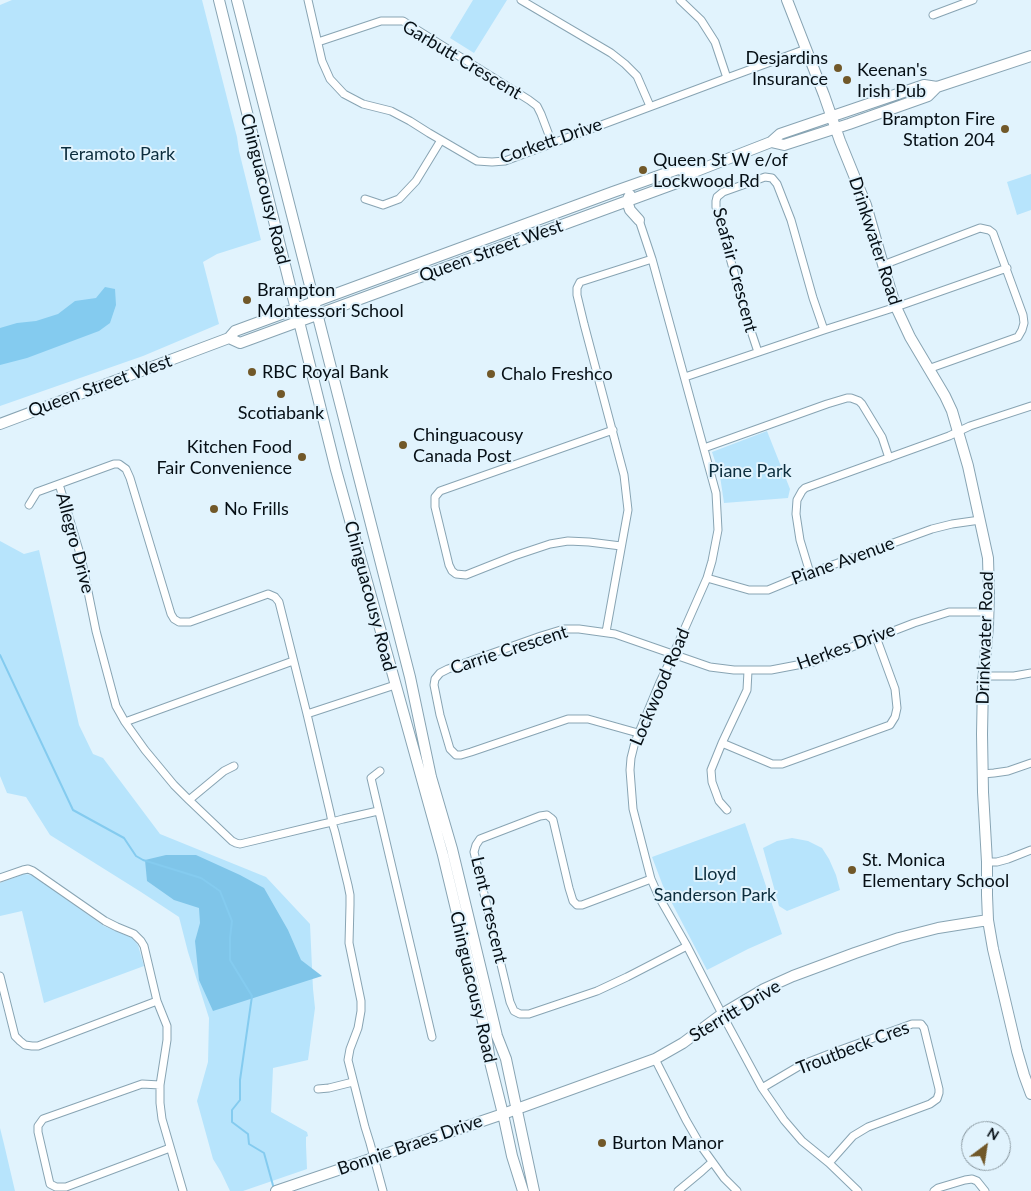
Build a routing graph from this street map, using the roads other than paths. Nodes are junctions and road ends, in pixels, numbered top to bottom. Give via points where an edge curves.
1 (218, 0) edge
2 (237, 0) edge
3 (308, 0) edge
4 (521, 0) edge
5 (680, 0) edge
6 (787, 0) edge
7 (973, 0) edge
8 (933, 15) dead end
9 (318, 42) junction
10 (806, 49) junction
11 (1031, 56) edge
12 (726, 78) junction
13 (936, 87) junction
14 (650, 106) junction
15 (832, 117) junction
16 (836, 128) junction
17 (440, 140) junction
18 (771, 142) junction
19 (552, 143) junction
20 (678, 169) junction
21 (694, 172) junction
22 (666, 186) junction
23 (365, 199) dead end
24 (627, 200) junction
25 (639, 220) junction
26 (496, 236) junction
27 (500, 247) junction
28 (652, 259) junction
29 (883, 265) junction
30 (1007, 268) junction
31 (314, 302) junction
32 (896, 307) junction
33 (295, 309) junction
34 (317, 315) junction
35 (298, 322) junction
36 (824, 330) junction
37 (229, 338) junction
38 (758, 352) junction
39 (928, 369) junction
40 (685, 377) junction
41 (1031, 406) edge
42 (0, 424) edge
43 (613, 430) junction
44 (958, 432) junction
45 (704, 448) junction
46 (889, 458) junction
47 (59, 484) junction
48 (28, 505) dead end
49 (980, 520) junction
50 (621, 546) junction
51 (810, 573) junction
52 (707, 578) junction
53 (988, 612) junction
54 (606, 632) junction
55 (876, 637) junction
56 (673, 655) junction
57 (293, 661) junction
58 (748, 670) junction
59 (1031, 673) edge
60 (985, 676) junction
61 (395, 685) junction
62 (307, 714) junction
63 (126, 722) junction
64 (638, 733) junction
65 (722, 743) junction
66 (1031, 763) edge
67 (234, 766) dead end
68 (380, 771) dead end
69 (984, 774) junction
70 (189, 800) junction
71 (727, 810) dead end
72 (378, 811) junction
73 (332, 822) junction
74 (1031, 850) edge
75 (987, 862) junction
76 (0, 878) edge
77 (651, 879) junction
78 (988, 920) junction
79 (687, 946) junction
80 (0, 976) edge
81 (157, 1001) junction
82 (722, 1014) junction
83 (432, 1036) dead end
84 (655, 1059) junction
85 (1027, 1074) edge
86 (353, 1082) junction
87 (160, 1084) junction
88 (318, 1088) dead end
89 (762, 1088) junction
90 (1031, 1094) edge
91 (516, 1109) junction
92 (503, 1114) junction
93 (170, 1148) junction
94 (374, 1157) junction
95 (712, 1162) junction
96 (829, 1163) junction
97 (183, 1191) edge
98 (276, 1191) edge
99 (383, 1191) edge
100 (522, 1191) edge
101 (534, 1191) edge
102 (678, 1191) edge
103 (737, 1191) edge
104 (858, 1191) edge
105 (934, 1191) edge
106 (984, 1191) edge

1 - 33 main road, Chinguacousy Road
2 - 31 main road, Chinguacousy Road
3 - 9 street, Corkett Drive
4 - 14 street via 625,64 637,76
5 - 12 street via 702,20 715,42
6 - 10 main road, Drinkwater Road
7 - 8 street
9 - 17 street, Corkett Drive via 330,79 344,94 363,104 391,111
9 - 19 street, Garbutt Crescent via 381,21 403,21 537,106
10 - 12 street, Corkett Drive
10 - 15 main road, Drinkwater Road
11 - 13 main road, Queen Street West
12 - 14 street, Corkett Drive
13 - 15 main road, Queen Street West via 924,85
13 - 16 main road, Queen Street West via 928,96
14 - 19 street, Corkett Drive
15 - 16 main road, Drinkwater Road
15 - 18 main road, Queen Street West via 780,134
16 - 18 main road, Queen Street West via 784,146
16 - 29 main road, Drinkwater Road via 866,205
17 - 19 street, Corkett Drive via 477,161 492,162
17 - 23 street via 416,181 399,199 383,205
18 - 21 main road, Queen Street West
20 - 21 main road
20 - 24 main road via 676,175 632,191
20 - 26 main road, Queen Street West
21 - 22 main road, Queen Street West
22 - 24 main road, Queen Street West
22 - 25 main road via 644,196
24 - 25 main road via 630,210
24 - 27 main road, Queen Street West
25 - 28 street, Lockwood Road
26 - 27 main road
26 - 31 main road, Queen Street West
27 - 34 main road, Queen Street West
28 - 40 street, Lockwood Road
28 - 43 street via 580,282 577,288
29 - 30 street via 980,228 994,233
29 - 32 main road, Drinkwater Road
30 - 32 street
30 - 39 street via 1024,315 1018,336
31 - 33 main road, Queen Street West
31 - 34 main road, Chinguacousy Road
32 - 36 street
32 - 39 main road, Drinkwater Road
33 - 35 main road, Chinguacousy Road
33 - 37 main road, Queen Street West via 235,332
34 - 35 main road, Queen Street West
34 - 91 main road, Chinguacousy Road
35 - 37 main road, Queen Street West via 240,343
35 - 61 main road, Chinguacousy Road
36 - 38 street
36 - 38 street, Seafair Crescent via 791,220 775,181 764,177 723,192 716,201
37 - 42 main road, Queen Street West
38 - 40 street
39 - 44 main road, Drinkwater Road via 949,404
40 - 45 street, Lockwood Road
41 - 44 street
43 - 50 street via 624,475 628,510
43 - 50 street via 440,491 435,497 435,507 449,565 456,574 466,575 550,544 568,541
44 - 46 street
44 - 49 main road, Drinkwater Road
45 - 46 street via 851,398 859,401 867,412 882,437
45 - 52 street, Lockwood Road via 716,493 718,530
46 - 51 street via 805,488 799,495 796,514
47 - 48 street via 37,492
47 - 57 street, Allegro Drive via 114,464 123,466 130,478 174,619 190,622 272,594 279,602
47 - 63 street, Allegro Drive via 81,557 116,706
49 - 51 street, Piane Avenue via 932,529
49 - 53 main road, Drinkwater Road via 988,558
50 - 54 street
51 - 52 street, Piane Avenue via 768,590 749,590
52 - 56 street, Lockwood Road
53 - 55 street, Herkes Drive via 949,612
53 - 60 main road, Drinkwater Road
54 - 56 street, Carrie Crescent
54 - 64 street, Carrie Crescent via 564,629 440,673 434,685 450,749 461,755 568,719 588,719
55 - 58 street, Herkes Drive via 813,662 771,670
55 - 65 street via 895,689 897,708 890,725 782,764 772,764
56 - 58 street, Herkes Drive via 710,667
56 - 64 street, Lockwood Road
57 - 62 street, Allegro Drive
57 - 63 street
58 - 65 street via 747,690
59 - 60 street
60 - 69 main road, Drinkwater Road
61 - 62 street
61 - 92 main road, Chinguacousy Road via 445,864
62 - 73 street, Allegro Drive
63 - 70 street, Allegro Drive via 158,766
64 - 77 street, Lockwood Road via 631,758 630,783 633,809
65 - 71 street via 711,770 719,801
66 - 69 street via 1008,771
67 - 70 street
68 - 72 street via 371,778
69 - 75 main road, Drinkwater Road
70 - 73 street, Allegro Drive via 232,841 240,844
72 - 73 street
72 - 83 street
73 - 86 street, Allegro Drive via 350,895 349,943 361,1001 360,1019 348,1055
74 - 75 street via 997,862
75 - 78 main road, Drinkwater Road
76 - 81 street via 23,870 33,871 105,921 138,937 144,946
77 - 79 street, Lockwood Road
77 - 79 street, Lent Crescent via 577,905 569,888 553,820 549,816 540,816 480,839 474,852 514,1011 529,1014 597,990
78 - 82 main road, Sterritt Drive via 938,928 855,953 764,989
78 - 85 main road, Drinkwater Road via 1017,1051
79 - 82 street, Lockwood Road
80 - 81 street via 15,1036 25,1045 38,1046
81 - 87 street via 168,1033
82 - 84 main road, Sterritt Drive
82 - 89 street, Lockwood Road
84 - 91 main road, Sterritt Drive
84 - 95 street
85 - 90 main road, Drinkwater Road
86 - 88 street
86 - 94 street, Allegro Drive
87 - 93 street via 160,1109
87 - 93 street via 142,1084 43,1119 38,1132 50,1184 56,1187 66,1187
89 - 96 street, Lockwood Road via 802,1141
89 - 96 street, Troutbeck Cres via 802,1065 912,1024 921,1024 939,1090 937,1099 868,1127 853,1136
91 - 92 main road, Bonnie Braes Drive
91 - 101 main road, Chinguacousy Road
92 - 94 main road, Bonnie Braes Drive
92 - 100 main road, Chinguacousy Road
93 - 97 street
94 - 98 main road, Bonnie Braes Drive
94 - 99 street, Allegro Drive
95 - 102 street
95 - 103 street
96 - 104 street, Lockwood Road
105 - 106 street via 972,1179

